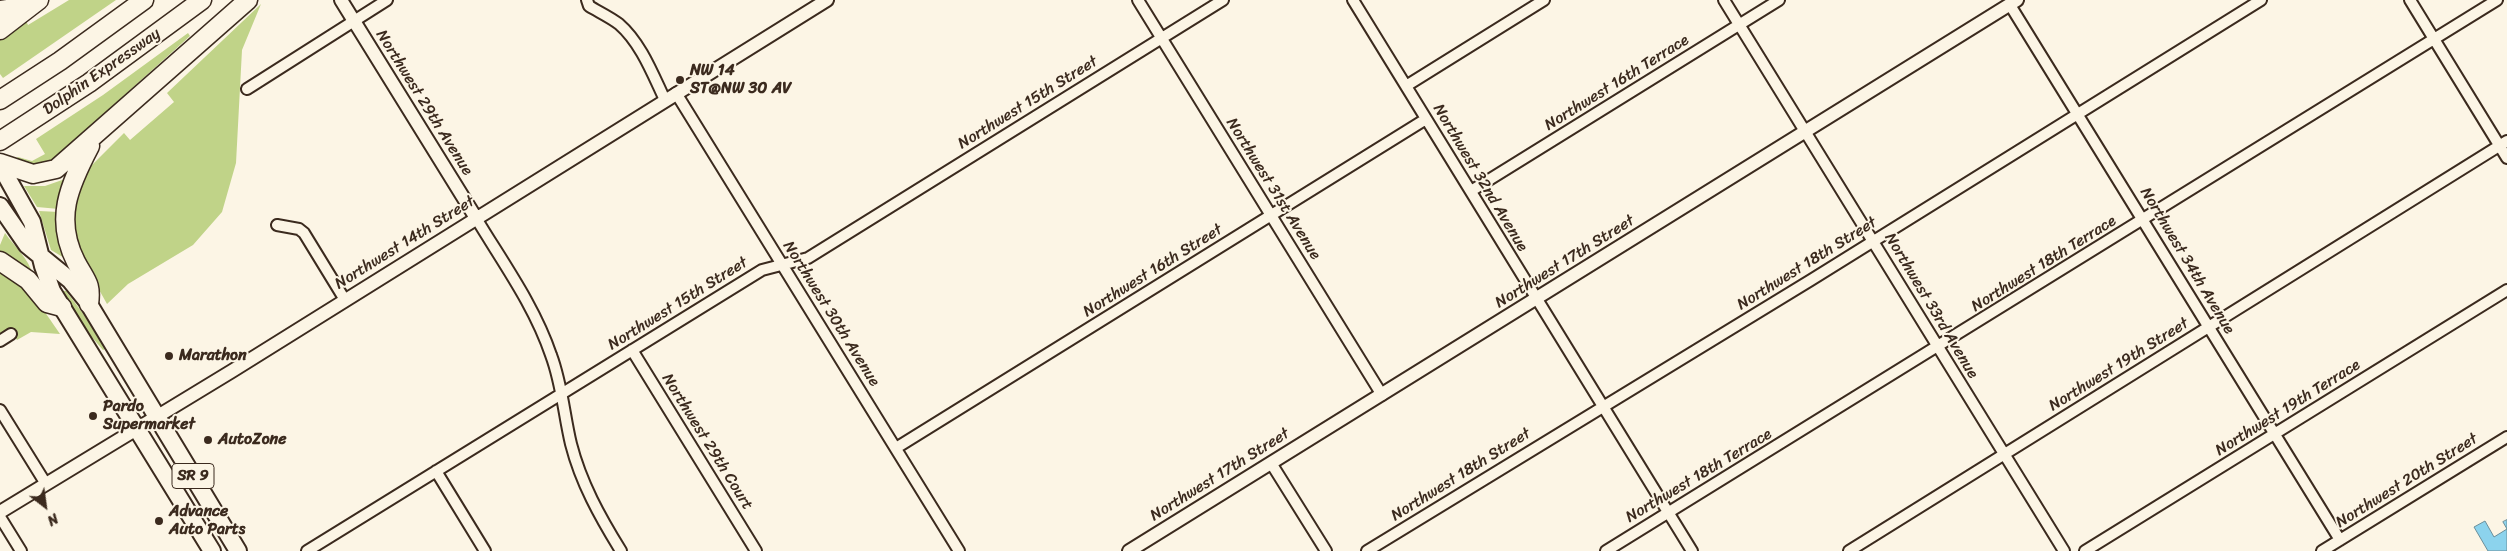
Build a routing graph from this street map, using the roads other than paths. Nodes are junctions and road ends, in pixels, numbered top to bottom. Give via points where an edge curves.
1 (144, 0) edge
2 (202, 0) edge
3 (248, 0) edge
4 (341, 0) edge
5 (387, 0) edge
6 (587, 0) edge
7 (827, 0) edge
8 (1138, 0) edge
9 (1223, 0) edge
10 (1353, 0) edge
11 (1544, 0) edge
12 (1724, 0) edge
13 (1778, 0) edge
14 (2261, 0) edge
15 (2410, 0) edge
16 (2497, 0) edge
17 (2011, 2) edge
18 (34, 3) edge
19 (0, 10) edge
20 (354, 21) junction
21 (1739, 24) junction
22 (0, 30) edge
23 (1162, 38) junction
24 (2434, 39) junction
25 (1406, 86) junction
26 (247, 88) dead end
27 (671, 97) junction
28 (0, 100) edge
29 (2078, 113) junction
30 (1426, 119) junction
31 (1805, 132) junction
32 (96, 135) junction
33 (0, 141) edge
34 (2503, 144) edge
35 (2507, 158) edge
36 (0, 164) edge
37 (1471, 191) junction
38 (0, 206) edge
39 (1272, 215) junction
40 (476, 218) junction
41 (2143, 220) junction
42 (277, 225) dead end
43 (1873, 240) junction
44 (41, 256) junction
45 (0, 261) edge
46 (782, 265) junction
47 (2507, 290) edge
48 (1537, 299) junction
49 (345, 300) junction
50 (89, 304) junction
51 (62, 308) junction
52 (2208, 327) junction
53 (11, 334) dead end
54 (0, 341) edge
55 (1938, 347) junction
56 (632, 350) junction
57 (560, 395) junction
58 (1382, 395) junction
59 (1603, 406) junction
60 (0, 410) edge
61 (157, 417) junction
62 (137, 429) junction
63 (2274, 434) junction
64 (2507, 436) edge
65 (896, 448) junction
66 (2004, 454) junction
67 (1271, 463) junction
68 (436, 471) junction
69 (46, 484) junction
70 (0, 512) edge
71 (1668, 513) junction
72 (0, 517) edge
73 (2340, 540) junction
74 (22, 551) edge
75 (212, 551) edge
76 (238, 551) edge
77 (307, 551) edge
78 (485, 551) edge
79 (621, 551) edge
80 (756, 551) edge
81 (959, 551) edge
82 (1129, 551) edge
83 (1326, 551) edge
84 (1367, 551) edge
85 (1606, 551) edge
86 (1692, 551) edge
87 (1848, 551) edge
88 (2064, 551) edge
89 (2085, 551) edge
90 (2322, 551) edge

1 - 28 highway, Dolphin Expressway
2 - 33 highway, Dolphin Expressway via 89,83
3 - 32 highway
4 - 20 street, Northwest 29th Avenue
5 - 20 street
6 - 27 street, Northwest 30th Avenue via 589,6 620,25
7 - 27 street, Northwest 14th Street
8 - 23 street, Northwest 31st Avenue
9 - 23 street, Northwest 15th Street
10 - 25 street, Northwest 32nd Avenue
11 - 25 street
12 - 21 street, Northwest 33rd Avenue
13 - 21 street, Northwest 16th Terrace
14 - 29 street, Northwest 18th Street
15 - 24 street
16 - 24 street, Northwest 18th Terrace
17 - 29 street, Northwest 34th Avenue
17 - 31 street, Northwest 17th Street
18 - 19 highway
18 - 22 highway
20 - 26 street
20 - 40 street, Northwest 29th Avenue
21 - 31 street, Northwest 33rd Avenue
21 - 37 street, Northwest 16th Terrace
23 - 39 street, Northwest 31st Avenue
23 - 46 street, Northwest 15th Street via 808,258
24 - 34 street
24 - 41 street, Northwest 18th Terrace
25 - 30 street, Northwest 32nd Avenue
27 - 40 street, Northwest 14th Street
27 - 46 street, Northwest 30th Avenue
29 - 41 street, Northwest 34th Avenue
29 - 43 street, Northwest 18th Street
30 - 37 street, Northwest 32nd Avenue
30 - 39 street, Northwest 16th Street
31 - 43 street, Northwest 33rd Avenue
31 - 48 street, Northwest 17th Street
32 - 36 highway via 49,172 33,174
32 - 50 highway via 73,179 65,211 68,242 91,288
34 - 35 street
34 - 52 street, Northwest 19th Street
36 - 44 highway, SR 9 via 32,222
37 - 48 street, Northwest 32nd Avenue
38 - 44 highway, SR 9 via 19,235
39 - 58 street, Northwest 31st Avenue
39 - 65 street, Northwest 16th Street
40 - 49 street, Northwest 14th Street
40 - 57 street, Northwest 29th Avenue via 541,329 555,365
41 - 52 street, Northwest 34th Avenue
41 - 55 street, Northwest 18th Terrace
42 - 49 street via 304,233
43 - 55 street, Northwest 33rd Avenue
43 - 59 street, Northwest 18th Street
44 - 50 highway, SR 9 via 70,280
44 - 51 highway, SR 9 via 46,278
45 - 51 highway via 28,280 47,303
46 - 56 street, Northwest 15th Street via 762,270
46 - 65 street, Northwest 30th Avenue
47 - 63 street, Northwest 19th Terrace
48 - 58 street, Northwest 17th Street
48 - 59 street, Northwest 32nd Avenue
49 - 61 street, Northwest 14th Street
50 - 61 highway, SR 9
51 - 62 highway, SR 9
52 - 63 street, Northwest 34th Avenue
52 - 66 street, Northwest 19th Street
53 - 54 street
55 - 66 street, Northwest 33rd Avenue
55 - 71 street, Northwest 18th Terrace
56 - 57 street, Northwest 15th Street
56 - 80 street, Northwest 29th Court
57 - 68 street, Northwest 15th Street
57 - 79 street, Northwest 29th Avenue via 581,475
58 - 67 street, Northwest 17th Street
59 - 71 street, Northwest 32nd Avenue
59 - 84 street, Northwest 18th Street
60 - 69 street
61 - 62 street, Northwest 14th Street
61 - 76 highway, SR 9
62 - 69 street, Northwest 14th Street
62 - 75 highway, SR 9
63 - 73 street, Northwest 34th Avenue
63 - 89 street, Northwest 19th Terrace
64 - 73 street, Northwest 20th Street
65 - 81 street, Northwest 30th Avenue
66 - 87 street, Northwest 19th Street
66 - 88 street, Northwest 33rd Avenue
67 - 82 street, Northwest 17th Street
67 - 83 street
68 - 77 street, Northwest 15th Street
68 - 78 street
69 - 70 street, Northwest 14th Street
71 - 85 street, Northwest 18th Terrace
71 - 86 street, Northwest 32nd Avenue
72 - 74 street
73 - 90 street, Northwest 20th Street

